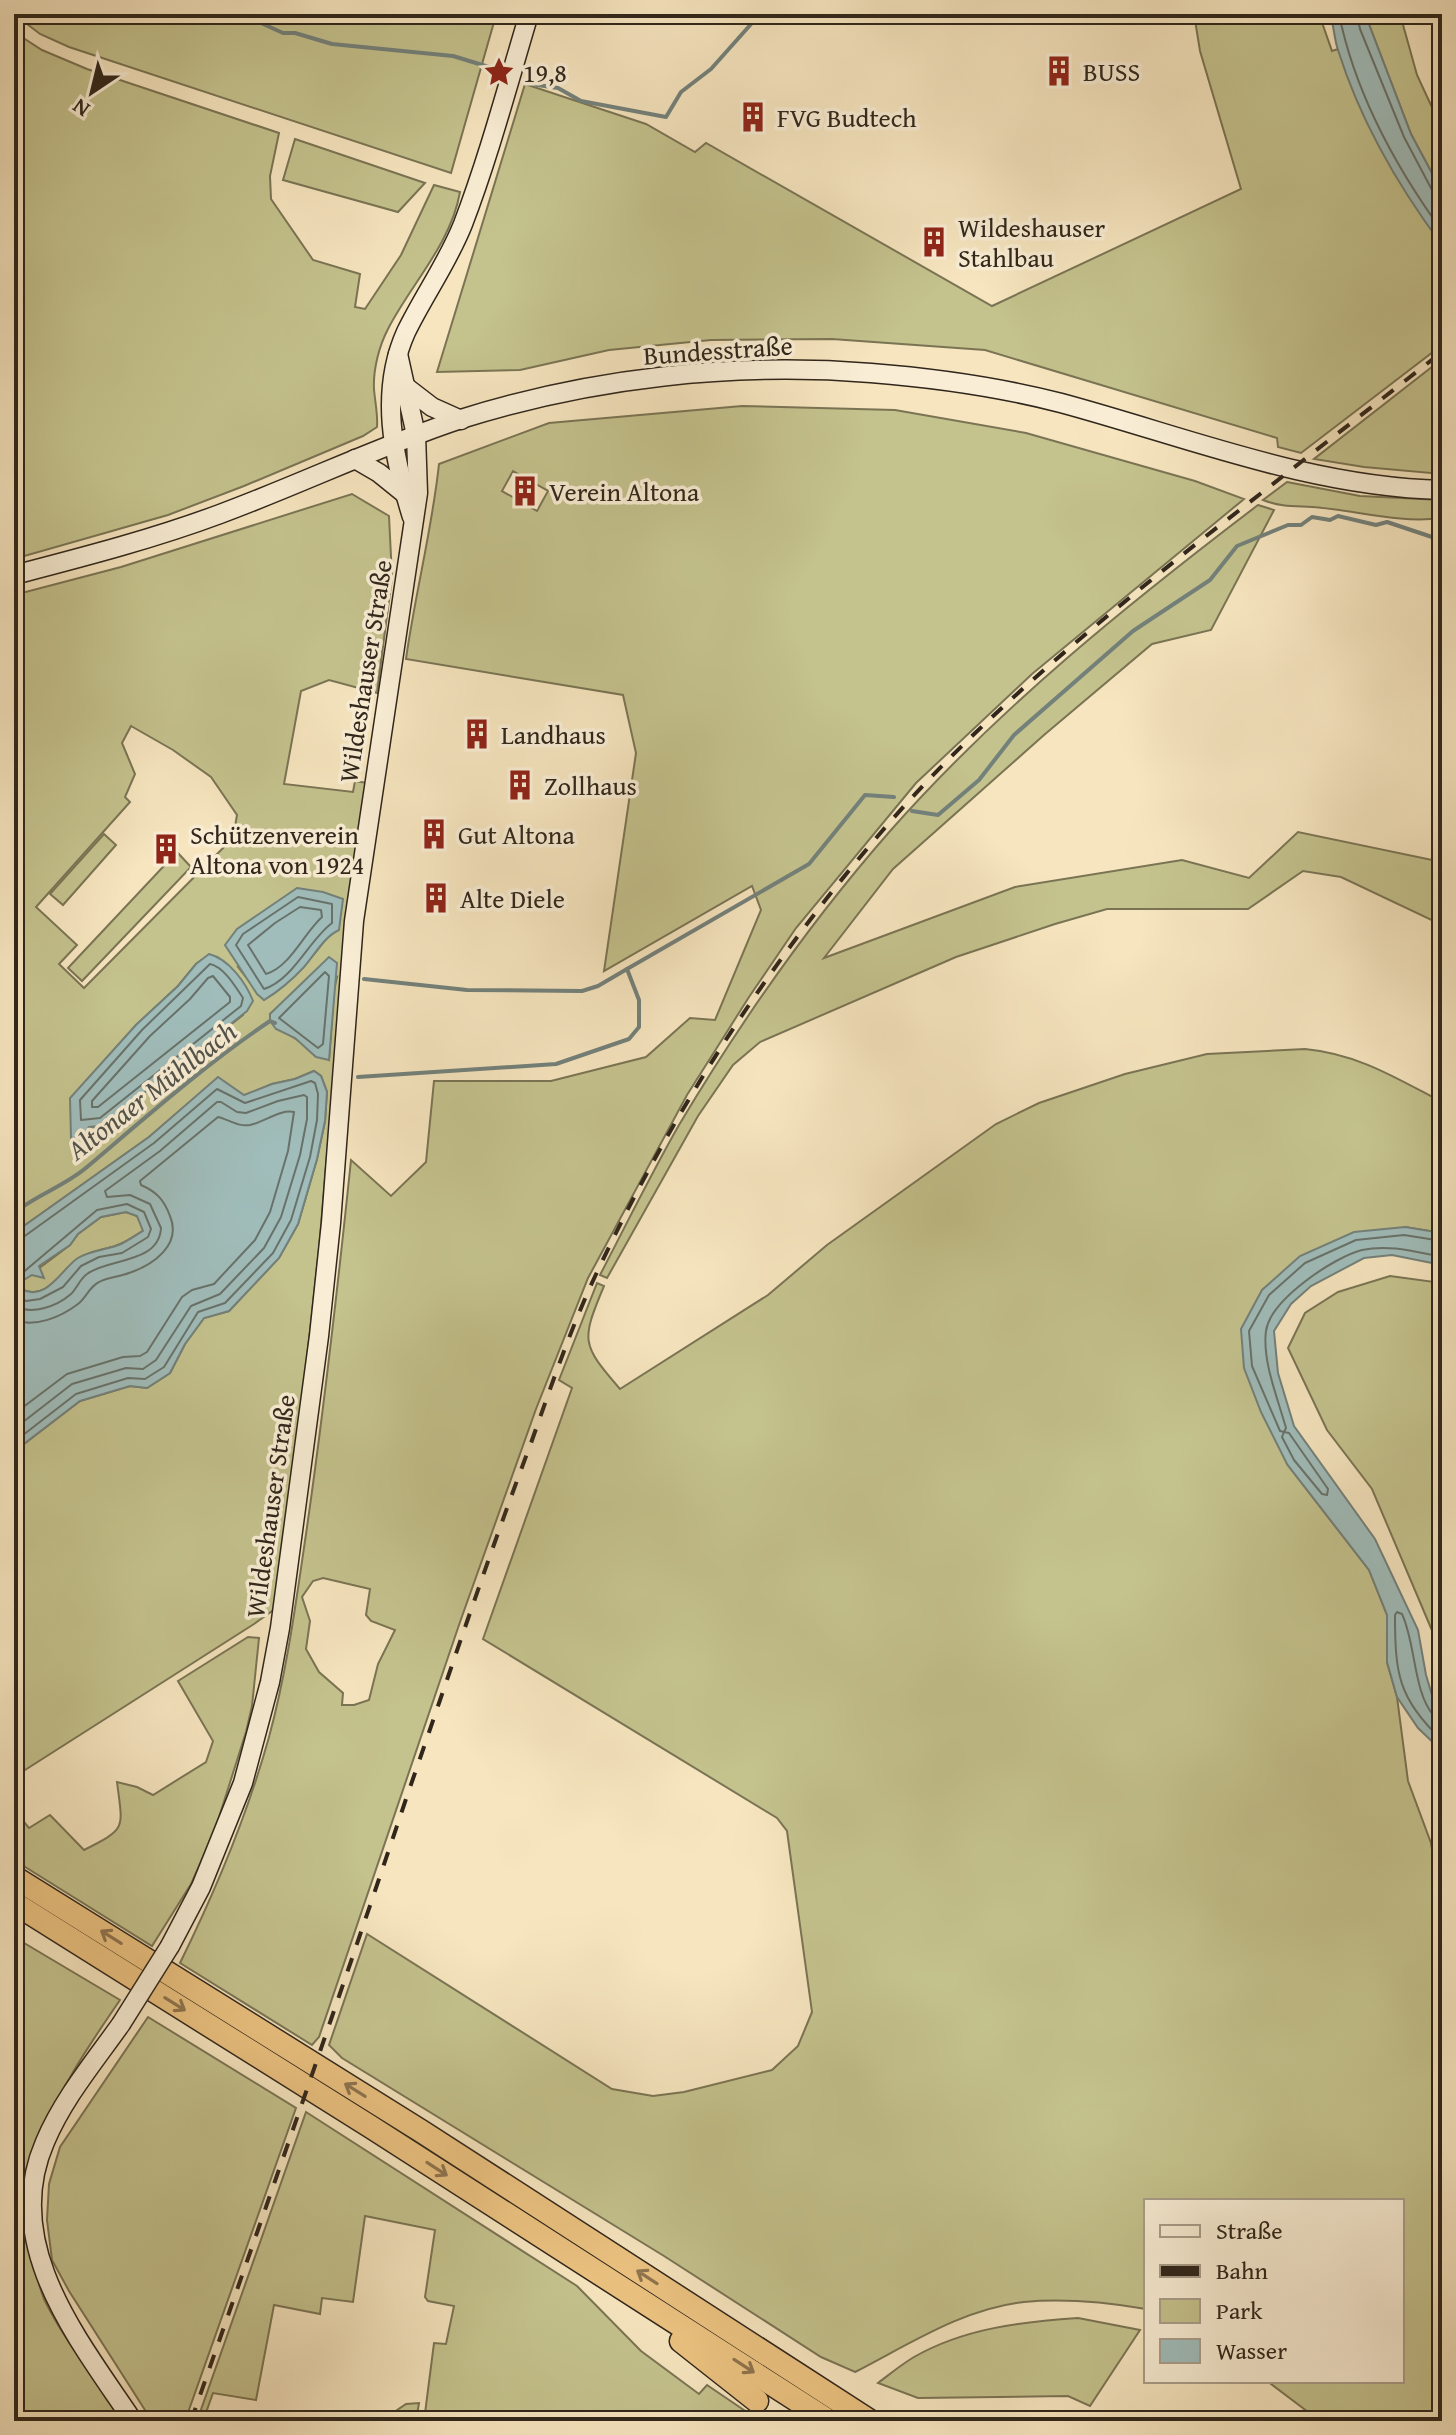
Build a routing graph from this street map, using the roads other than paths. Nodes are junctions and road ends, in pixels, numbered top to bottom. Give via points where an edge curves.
1 (529, 14) edge
2 (398, 354) junction
3 (406, 387) junction
4 (461, 420) junction
5 (416, 435) junction
6 (394, 443) junction
7 (355, 459) junction
8 (1442, 490) edge
9 (405, 494) junction
10 (413, 519) junction
11 (14, 575) edge
12 (14, 1877) edge
13 (14, 1903) edge
14 (632, 2294) junction
15 (757, 2401) dead end
16 (133, 2421) edge
17 (829, 2421) edge
18 (870, 2421) edge

1 - 2 main road, Wildeshauser Straße via 461,228
2 - 3 main road, Wildeshauser Straße
2 - 6 main road, Wildeshauser Straße via 389,398
3 - 4 main road
3 - 5 main road, Wildeshauser Straße
4 - 5 main road, Bundesstraße
4 - 8 main road, Bundesstraße via 582,389 677,375 867,373 1033,397 1303,472
5 - 6 main road, Bundesstraße
5 - 10 main road, Wildeshauser Straße via 418,493
6 - 7 main road, Bundesstraße
6 - 9 main road, Wildeshauser Straße
7 - 9 main road
7 - 11 main road, Bundesstraße via 217,516
9 - 10 main road, Wildeshauser Straße
10 - 16 main road, Wildeshauser Straße, bridge via 354,921 319,1336 280,1628 260,1723 238,1796 201,1887 170,1946 54,2123 38,2161 31,2207 44,2276
18 -> 12 highway
13 -> 14 highway
14 - 15 highway via 651,2319
14 -> 17 highway

